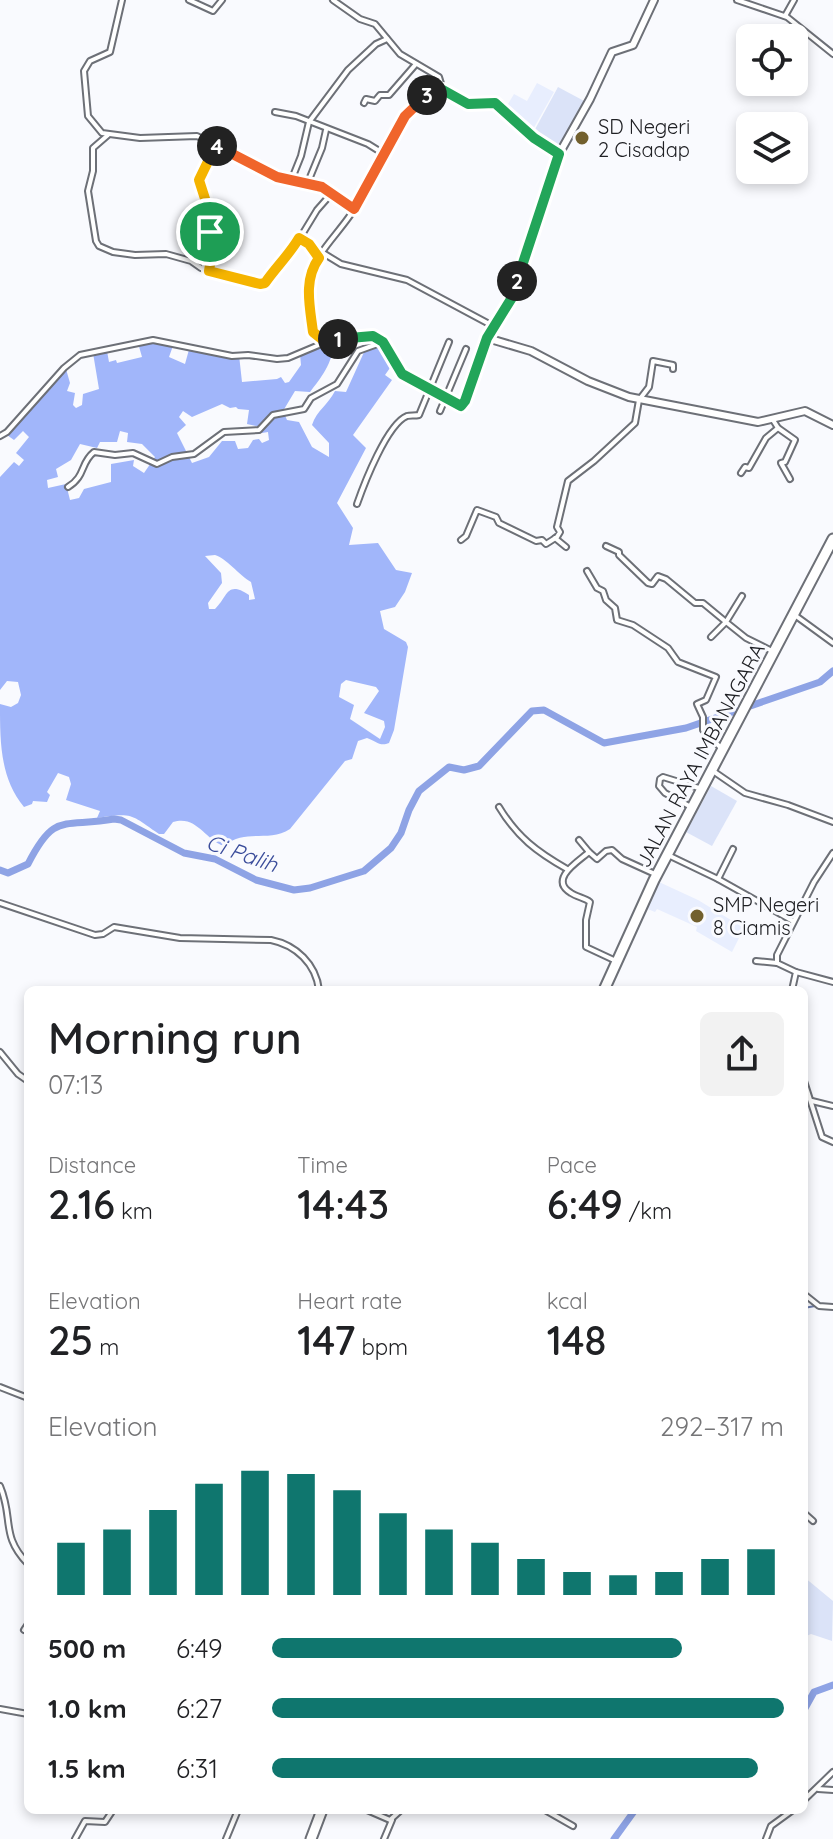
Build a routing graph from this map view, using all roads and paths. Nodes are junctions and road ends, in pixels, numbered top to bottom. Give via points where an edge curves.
1 (122, 0) edge
2 (189, 0) edge
3 (222, 0) edge
4 (333, 0) edge
5 (654, 0) edge
6 (737, 0) edge
7 (794, 0) edge
8 (785, 16) junction
9 (387, 39) junction
10 (833, 54) edge
11 (416, 64) junction
12 (443, 90) junction
13 (364, 103) dead end
14 (275, 112) dead end
15 (309, 122) junction
16 (326, 130) junction
17 (108, 135) junction
18 (216, 145) junction
19 (384, 154) junction
20 (559, 154) junction
21 (291, 181) junction
22 (308, 182) junction
23 (332, 193) junction
24 (354, 209) junction
25 (300, 238) junction
26 (321, 256) junction
27 (209, 271) junction
28 (493, 326) junction
29 (487, 338) junction
30 (329, 341) junction
31 (383, 342) junction
32 (449, 342) dead end
33 (466, 349) dead end
34 (673, 369) dead end
35 (430, 390) junction
36 (445, 398) junction
37 (639, 400) junction
38 (440, 411) dead end
39 (773, 420) junction
40 (833, 425) edge
41 (778, 428) junction
42 (0, 436) edge
43 (741, 473) dead end
44 (790, 479) dead end
45 (68, 487) dead end
46 (357, 504) dead end
47 (555, 538) junction
48 (833, 539) edge
49 (461, 540) dead end
50 (606, 546) dead end
51 (566, 547) dead end
52 (587, 571) dead end
53 (742, 596) dead end
54 (794, 614) junction
55 (726, 622) junction
56 (711, 637) dead end
57 (833, 643) edge
58 (774, 652) junction
59 (723, 750) junction
60 (713, 771) junction
61 (703, 789) junction
62 (499, 807) dead end
63 (693, 808) junction
64 (833, 822) edge
65 (579, 840) dead end
66 (733, 849) dead end
67 (589, 852) junction
68 (833, 853) edge
69 (668, 855) junction
70 (567, 870) junction
71 (657, 874) junction
72 (718, 879) junction
73 (0, 903) edge
74 (794, 921) junction
75 (616, 961) junction
76 (756, 961) dead end
77 (777, 963) junction
78 (796, 972) junction
79 (833, 982) edge
80 (318, 986) edge
81 (606, 986) edge
82 (793, 986) edge
83 (0, 1052) edge
84 (24, 1078) edge
85 (808, 1091) edge
86 (812, 1101) junction
87 (833, 1106) edge
88 (833, 1142) edge
89 (808, 1297) edge
90 (833, 1307) edge
91 (0, 1387) edge
92 (24, 1396) edge
93 (0, 1486) edge
94 (808, 1517) edge
95 (813, 1521) dead end
96 (24, 1561) edge
97 (0, 1709) edge
98 (24, 1713) edge
99 (833, 1772) edge
100 (816, 1789) junction
101 (833, 1790) edge
102 (808, 1796) edge
103 (110, 1814) edge
104 (236, 1814) edge
105 (320, 1814) edge
106 (377, 1814) edge
107 (397, 1814) edge
108 (552, 1814) edge
109 (788, 1814) edge
110 (392, 1820) junction
111 (573, 1826) dead end
112 (75, 1839) edge
113 (226, 1839) edge
114 (311, 1839) edge
115 (384, 1839) edge
116 (766, 1839) edge

1 - 17 street via 110,52 90,61 84,71 88,116
2 - 3 street via 213,11
4 - 9 street via 375,24
5 - 20 street via 633,45 612,52
6 - 8 street
7 - 8 street
8 - 10 street
9 - 11 street
9 - 15 street via 348,70
11 - 12 street via 439,77
11 - 13 street via 389,95
12 - 19 street via 413,107
12 - 20 street via 468,104 497,104
14 - 15 street
15 - 16 street
15 - 21 street
16 - 19 street
16 - 22 street
17 - 18 street via 193,136
17 - 27 street via 93,148 88,191 99,246 135,255 166,254
18 - 21 street
18 - 27 street via 199,180 212,245
19 - 24 street
20 - 28 street via 515,292
21 - 22 street
22 - 23 street
23 - 24 street
23 - 25 street
24 - 26 street
25 - 26 street
25 - 27 street via 263,284
26 - 28 street via 407,280
26 - 30 street via 311,272 309,302 315,336
28 - 29 street
29 - 36 street via 464,404
29 - 37 street via 531,351
30 - 31 street via 369,335
30 - 42 street via 277,359 153,340 80,355
31 - 35 street via 402,374
31 - 45 street via 358,351 337,384 311,398 304,409 273,415 259,430 224,432 194,454 157,464 138,454 94,452 79,479
32 - 35 street
33 - 36 street
34 - 37 street via 674,365 653,361 649,387
35 - 36 street
35 - 46 street via 419,415 405,417 391,433
36 - 38 street
37 - 39 street via 750,422
37 - 47 street via 630,430 568,481
39 - 40 street via 805,411
39 - 41 street
41 - 43 street
41 - 44 street via 795,440 781,463
47 - 49 street via 546,544 536,541 477,510
47 - 51 street
48 - 54 highway, JALAN RAYA IMBANAGARA
50 - 55 street via 619,552 648,583 658,576 666,579
52 - 59 street via 615,608 617,620 668,648 678,662 716,677 706,700 697,704 704,731
53 - 55 street
54 - 57 street
54 - 58 highway, JALAN RAYA IMBANAGARA
55 - 56 street
55 - 58 street
58 - 59 highway, JALAN RAYA IMBANAGARA
59 - 60 highway, JALAN RAYA IMBANAGARA
60 - 61 highway, JALAN RAYA IMBANAGARA
60 - 64 street via 745,793
61 - 63 highway, JALAN RAYA IMBANAGARA
61 - 63 street via 660,779 665,793
62 - 70 street via 531,847
63 - 69 highway, JALAN RAYA IMBANAGARA
65 - 67 street
66 - 72 street
67 - 70 street
67 - 71 street via 597,859 612,850
68 - 74 street
69 - 71 highway, JALAN RAYA IMBANAGARA
69 - 72 street
70 - 75 street via 566,889 590,902 586,947
71 - 75 highway, JALAN RAYA IMBANAGARA
72 - 74 street
73 - 80 street via 95,935 114,927 180,938 283,943 315,972
74 - 77 street
75 - 81 highway, JALAN RAYA IMBANAGARA
76 - 77 street
77 - 78 street
78 - 79 street
78 - 82 street
83 - 84 street
85 - 86 street
86 - 87 street
86 - 88 street via 822,1137
89 - 90 street
91 - 92 street
93 - 96 street via 3,1529 13,1553
94 - 95 street
97 - 98 street
99 - 100 street
100 - 101 street
100 - 102 street
103 - 112 street via 105,1822 85,1821
104 - 113 street
105 - 114 highway
106 - 110 street
107 - 110 street
108 - 111 street
109 - 116 street via 771,1826
110 - 115 street

